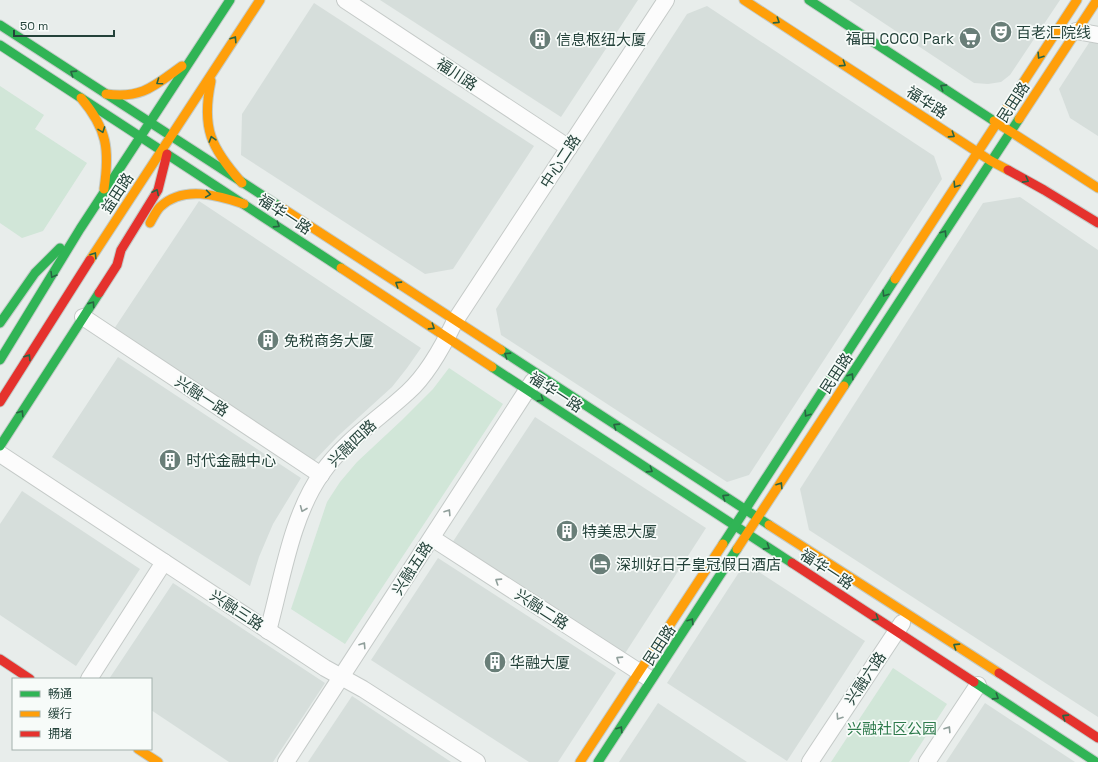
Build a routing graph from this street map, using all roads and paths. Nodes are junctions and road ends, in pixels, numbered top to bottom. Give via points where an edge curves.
1 (230, 0) edge
2 (260, 0) edge
3 (344, 0) edge
4 (665, 0) edge
5 (744, 0) edge
6 (809, 0) edge
7 (1077, 0) edge
8 (1097, 0) edge
9 (0, 26) edge
10 (1076, 31) junction
11 (1098, 35) edge
12 (0, 45) edge
13 (191, 59) junction
14 (213, 72) junction
15 (106, 94) junction
16 (81, 98) junction
17 (997, 122) junction
18 (150, 123) junction
19 (1011, 131) junction
20 (171, 136) junction
21 (141, 137) junction
22 (569, 148) junction
23 (164, 152) junction
24 (978, 152) junction
25 (992, 161) junction
26 (242, 183) junction
27 (1098, 188) edge
28 (103, 195) junction
29 (244, 204) junction
30 (1098, 223) edge
31 (80, 229) junction
32 (145, 231) dead end
33 (137, 242) dead end
34 (121, 250) junction
35 (108, 262) dead end
36 (86, 282) dead end
37 (69, 293) junction
38 (83, 317) junction
39 (455, 321) junction
40 (0, 323) edge
41 (447, 337) junction
42 (0, 360) edge
43 (537, 374) junction
44 (528, 390) junction
45 (0, 402) edge
46 (0, 446) edge
47 (0, 454) edge
48 (321, 474) junction
49 (745, 509) junction
50 (758, 518) junction
51 (734, 525) junction
52 (748, 534) junction
53 (432, 538) junction
54 (164, 562) junction
55 (907, 615) junction
56 (268, 631) junction
57 (896, 631) junction
58 (0, 659) edge
59 (645, 676) junction
60 (342, 677) junction
61 (28, 678) edge
62 (90, 678) edge
63 (978, 685) junction
64 (1098, 738) edge
65 (140, 750) edge
66 (158, 762) edge
67 (286, 762) edge
68 (477, 762) edge
69 (580, 762) edge
70 (598, 762) edge
71 (810, 762) edge
72 (927, 762) edge
73 (1096, 762) edge

1 - 13 street, 益田路
14 -> 2 street
3 - 22 street, 福川路
4 - 22 street, 中心二路
5 -> 24 street, 福华路
17 -> 6 street, 福华路
7 -> 17 street, 民田路
8 - 10 street, 民田路
15 -> 9 street, 福华一路
10 - 11 street
10 - 19 street, 民田路
12 - 16 street, 福华一路
13 -> 15 street via 141,93 124,96
13 - 18 street, 益田路
14 - 20 street
26 -> 14 street via 214,146 207,121 206,99
15 - 18 street, 福华一路
16 - 21 street, 福华一路
16 -> 28 street via 95,115 105,138 108,163
17 - 19 street, 福华路
17 - 24 street, 民田路
18 - 20 street, 福华一路
18 - 21 street, 益田路
19 - 25 street, 民田路
19 - 27 street, 福华路
20 - 23 street
20 - 26 street, 福华一路
21 - 23 street, 福华一路
21 - 28 street, 益田路
22 - 39 street, 中心二路
23 - 29 street, 福华一路
34 -> 23 street via 158,190
37 -> 23 street, 益田路
24 - 25 street, 福华路
24 -> 49 street, 民田路
25 -> 30 street, 福华路
50 -> 25 street, 民田路
39 -> 26 street, 福华一路
28 - 31 street, 益田路
32 -> 29 street via 160,207 181,195 212,194
29 -> 41 street, 福华一路
31 - 40 street via 35,273
31 -> 42 street, 益田路
33 - 34 street
34 - 35 street
38 -> 34 street via 117,266
36 - 37 street
45 -> 37 street, 益田路
46 -> 38 street
38 - 48 street, 兴融一路
39 - 41 street, 兴融四路
43 -> 39 street, 福华一路
41 - 44 street, 福华一路
41 - 48 street, 兴融四路 via 415,385 338,452
43 - 44 street, 兴融五路
49 -> 43 street, 福华一路
44 -> 51 street, 福华一路
53 -> 44 street, 兴融五路
47 - 54 street, 兴融三路
48 -> 56 street, 兴融四路 via 294,534
49 - 50 street, 福华一路
49 - 51 street, 民田路
50 - 52 street, 民田路
50 - 55 street, 福华一路
51 - 52 street, 福华一路
51 - 59 street, 民田路
52 -> 57 street, 福华一路
59 -> 52 street, 民田路
59 -> 53 street, 兴融二路
60 -> 53 street, 兴融五路
54 - 56 street, 兴融三路
54 - 62 street
55 - 57 street, 兴融六路
64 -> 55 street, 福华一路
56 - 60 street, 兴融三路
57 - 63 street, 福华一路
57 -> 71 street, 兴融六路
58 - 61 street
59 - 69 street, 民田路
70 -> 59 street, 民田路
60 - 67 street, 兴融五路
60 - 68 street, 兴融三路
72 -> 63 street
63 -> 73 street, 福华一路
65 - 66 street

